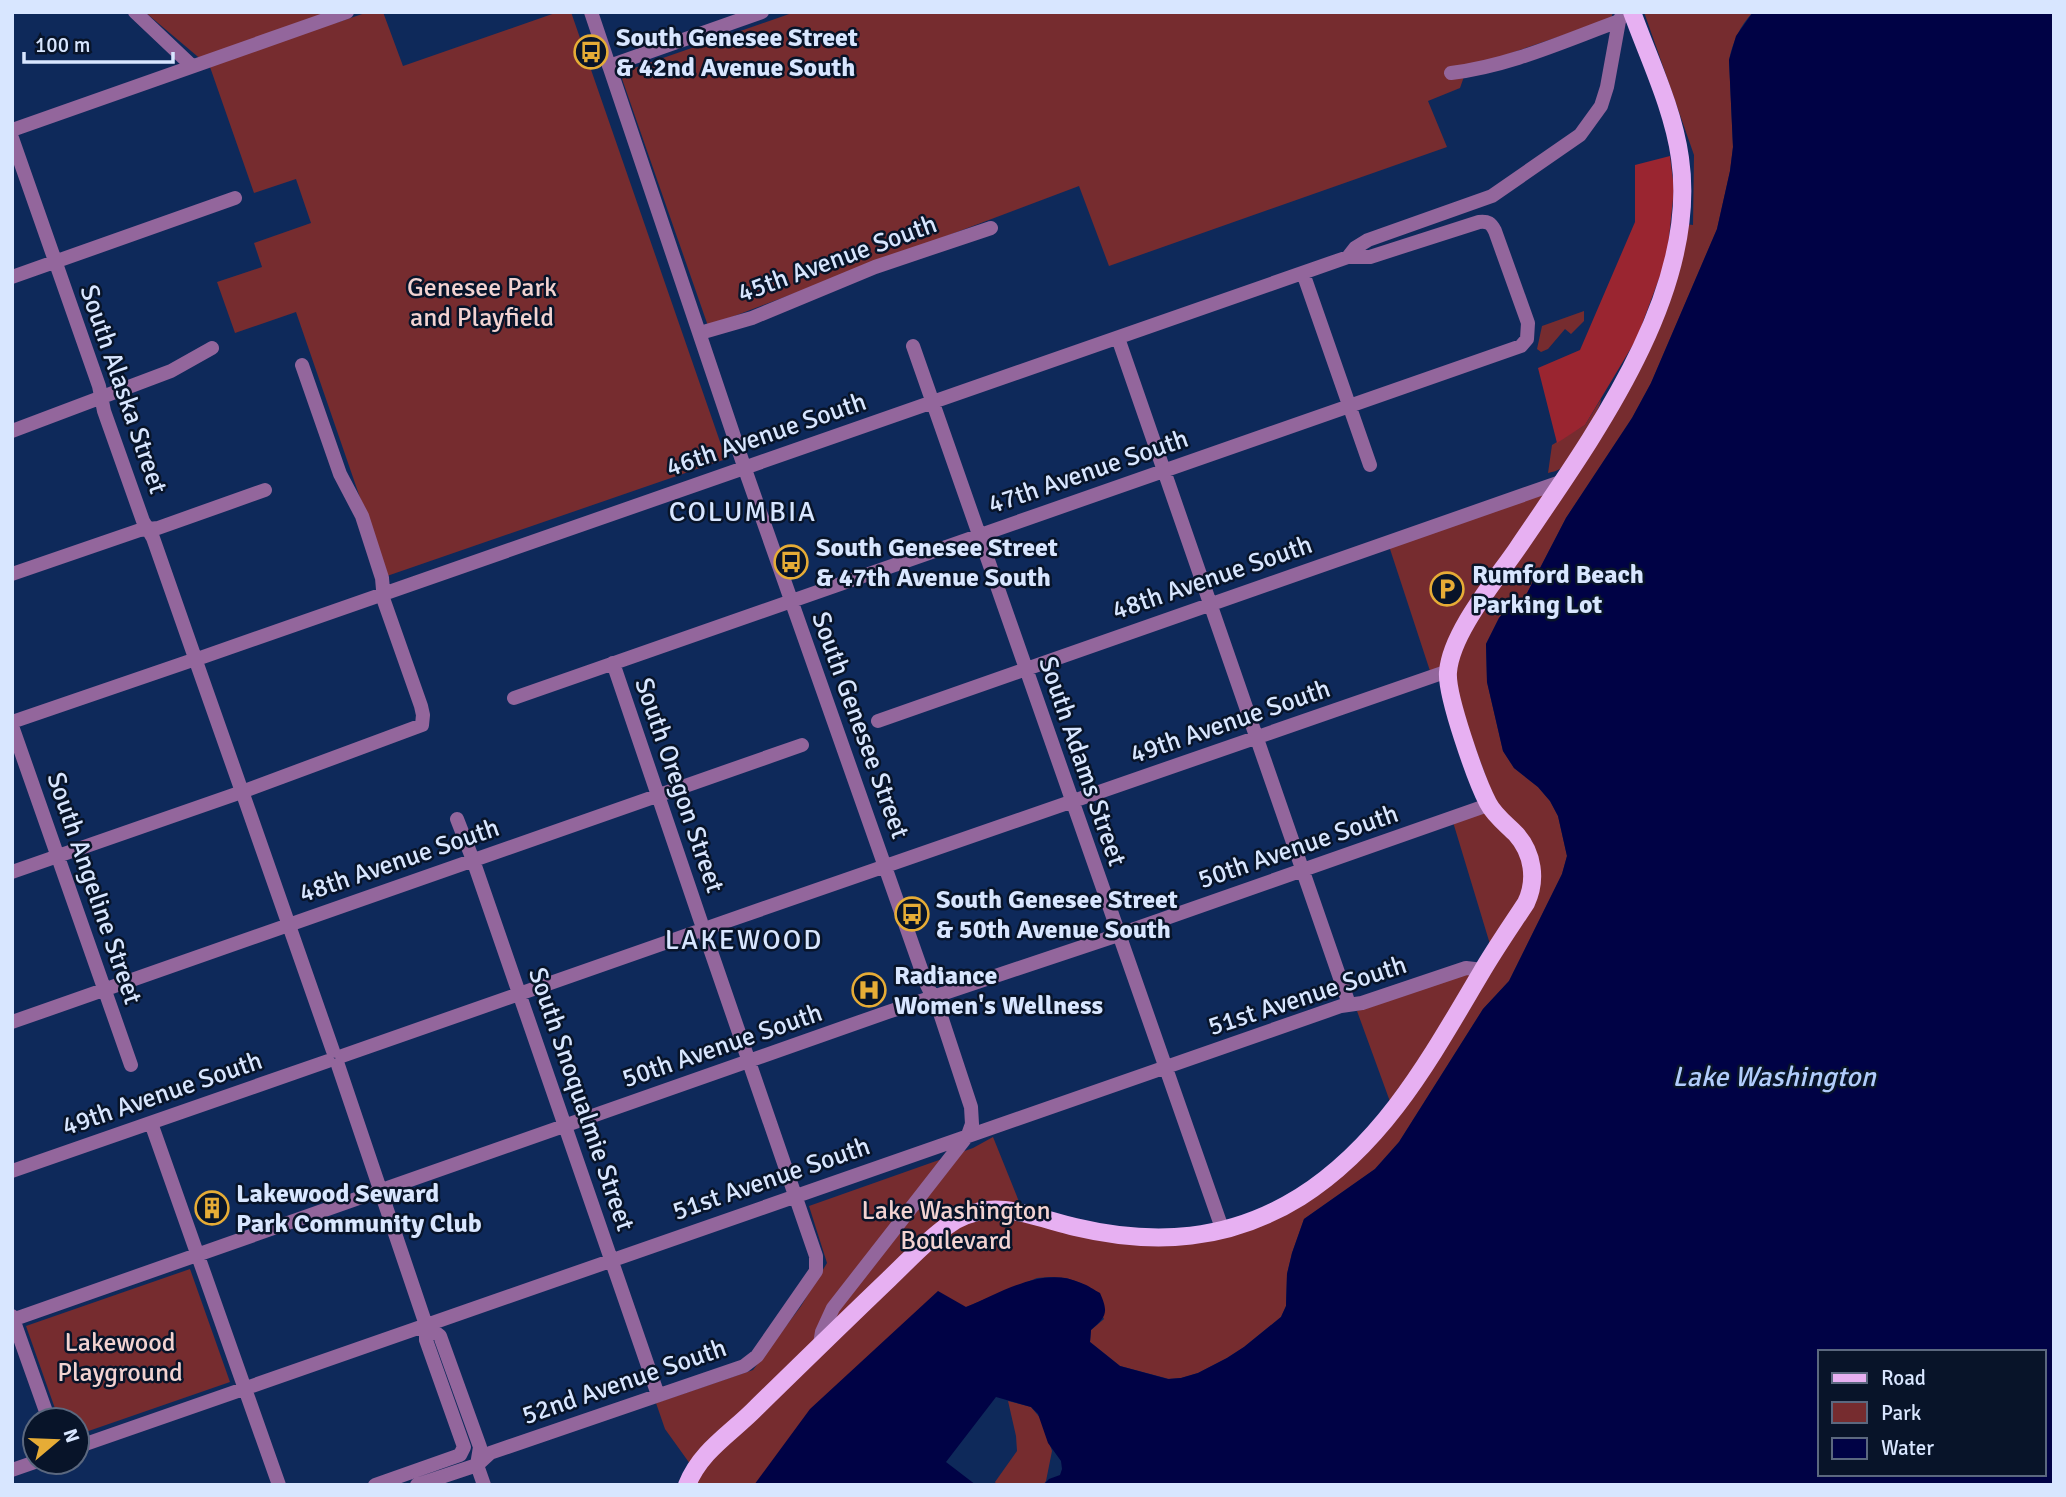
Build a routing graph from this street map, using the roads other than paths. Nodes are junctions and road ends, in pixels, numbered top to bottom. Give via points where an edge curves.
1 (135, 12) edge
2 (591, 12) edge
3 (762, 12) edge
4 (339, 14) edge
5 (1625, 15) edge
6 (192, 66) junction
7 (609, 66) junction
8 (1451, 73) dead end
9 (13, 132) edge
10 (235, 198) dead end
11 (991, 228) dead end
12 (1348, 257) junction
13 (55, 262) junction
14 (1303, 274) junction
15 (12, 277) edge
16 (699, 333) junction
17 (1118, 338) junction
18 (1521, 345) joint
19 (913, 346) dead end
20 (212, 348) dead end
21 (302, 365) dead end
22 (101, 398) junction
23 (933, 402) junction
24 (1350, 406) junction
25 (12, 431) edge
26 (1370, 465) dead end
27 (745, 467) junction
28 (1164, 470) junction
29 (1563, 481) junction
30 (265, 490) dead end
31 (148, 528) junction
32 (979, 535) junction
33 (12, 574) edge
34 (382, 595) junction
35 (791, 600) junction
36 (1211, 603) junction
37 (195, 659) junction
38 (613, 663) junction
39 (1026, 668) junction
40 (1448, 671) junction
41 (514, 698) dead end
42 (878, 721) dead end
43 (12, 724) edge
44 (1257, 737) junction
45 (802, 745) dead end
46 (242, 792) junction
47 (658, 796) junction
48 (1072, 802) junction
49 (1489, 805) junction
50 (457, 819) dead end
51 (58, 856) junction
52 (473, 860) junction
53 (886, 867) junction
54 (1303, 870) junction
55 (12, 872) edge
56 (288, 926) junction
57 (703, 929) junction
58 (1118, 935) junction
59 (1483, 970) junction
60 (104, 989) junction
61 (519, 993) junction
62 (932, 999) junction
63 (1349, 1004) junction
64 (12, 1021) edge
65 (335, 1058) junction
66 (749, 1061) junction
67 (131, 1065) dead end
68 (1165, 1068) junction
69 (152, 1123) junction
70 (566, 1125) junction
71 (968, 1135) junction
72 (12, 1171) edge
73 (381, 1190) junction
74 (796, 1195) junction
75 (1223, 1231) junction
76 (198, 1254) junction
77 (611, 1260) junction
78 (812, 1276) joint
79 (13, 1318) edge
80 (426, 1325) junction
81 (820, 1344) junction
82 (244, 1389) junction
83 (658, 1395) junction
84 (44, 1406) edge
85 (91, 1442) edge
86 (477, 1465) junction
87 (279, 1485) edge
88 (375, 1485) edge
89 (417, 1485) edge
90 (484, 1485) edge
91 (687, 1485) edge

1 - 6 street
2 - 7 street, South Genesee Street
3 - 7 street
4 - 6 street
5 - 8 street via 1505,63
5 - 12 street, 46th Avenue South via 1601,106 1580,135 1492,196 1368,240
5 - 29 main road via 1675,135 1683,188 1680,226 1671,273 1644,341
6 - 9 street
7 - 16 street, South Genesee Street
9 - 13 street, South Alaska Street
10 - 13 street
11 - 16 street, 45th Avenue South via 874,267 752,318
12 - 14 street, 46th Avenue South
12 - 18 street, 46th Avenue South via 1370,257 1488,222 1528,323 1527,340
13 - 15 street
13 - 22 street, South Alaska Street
14 - 17 street, 46th Avenue South
14 - 24 street
16 - 27 street, South Genesee Street
17 - 23 street, 46th Avenue South
17 - 28 street
18 - 24 street, 47th Avenue South
19 - 23 street, South Adams Street
20 - 22 street via 171,372
21 - 34 street via 340,474 362,516 382,578
22 - 25 street
22 - 31 street, South Alaska Street
23 - 27 street, 46th Avenue South
23 - 32 street, South Adams Street
24 - 26 street
24 - 28 street, 47th Avenue South
27 - 34 street, 46th Avenue South
27 - 35 street, South Genesee Street
28 - 32 street, 47th Avenue South
28 - 36 street
29 - 36 street, 48th Avenue South
29 - 40 main road via 1459,635
30 - 31 street
31 - 33 street
31 - 37 street, South Alaska Street
32 - 35 street, 47th Avenue South
32 - 39 street, South Adams Street
34 - 37 street, 46th Avenue South
34 - 46 street via 421,706 422,725
35 - 38 street, 47th Avenue South
35 - 53 street, South Genesee Street
36 - 39 street, 48th Avenue South
36 - 44 street
37 - 43 street, 46th Avenue South
37 - 46 street, South Alaska Street
38 - 41 street, 47th Avenue South
38 - 47 street, South Oregon Street
39 - 42 street, 48th Avenue South
39 - 48 street, South Adams Street
40 - 44 street, 49th Avenue South
40 - 49 main road via 1453,706
43 - 51 street, South Angeline Street
44 - 48 street, 49th Avenue South
44 - 54 street
45 - 47 street, 48th Avenue South
46 - 51 street
46 - 56 street, South Alaska Street
47 - 52 street, 48th Avenue South
47 - 57 street, South Oregon Street
48 - 53 street, 49th Avenue South
48 - 58 street, South Adams Street
49 - 54 street, 50th Avenue South
49 - 59 main road via 1521,840 1533,877 1526,903
50 - 52 street, South Snoqualmie Street
51 - 55 street
51 - 60 street, South Angeline Street
52 - 56 street, 48th Avenue South
52 - 61 street, South Snoqualmie Street
53 - 57 street, 49th Avenue South
53 - 62 street, South Genesee Street
54 - 58 street, 50th Avenue South
54 - 63 street
56 - 60 street, 48th Avenue South
56 - 65 street, South Alaska Street
57 - 61 street, 49th Avenue South
57 - 66 street, South Oregon Street
58 - 62 street, 50th Avenue South
58 - 68 street, South Adams Street
59 - 63 street, 51st Avenue South via 1466,968
59 - 75 main road via 1410,1090 1366,1143 1301,1196
60 - 64 street, 48th Avenue South
60 - 67 street, South Angeline Street
61 - 65 street, 49th Avenue South
61 - 70 street, South Snoqualmie Street
62 - 66 street, 50th Avenue South
62 - 71 street, South Genesee Street via 969,1098 972,1124
63 - 68 street, 51st Avenue South
65 - 69 street, 49th Avenue South
65 - 73 street, South Alaska Street
66 - 70 street, 50th Avenue South
66 - 74 street, South Oregon Street
68 - 71 street, 51st Avenue South
68 - 75 street, South Adams Street
69 - 72 street, 49th Avenue South
69 - 76 street
70 - 73 street, 50th Avenue South
70 - 77 street, South Snoqualmie Street
71 - 74 street, 51st Avenue South
71 - 81 street via 833,1308
73 - 76 street, 50th Avenue South
73 - 80 street, South Alaska Street
74 - 77 street, 51st Avenue South
74 - 78 street, South Oregon Street via 816,1256
75 - 81 main road via 1185,1238 1126,1236 1002,1209 976,1212 941,1230
76 - 79 street, 50th Avenue South
76 - 82 street
77 - 80 street, 51st Avenue South
77 - 83 street, South Snoqualmie Street
78 - 83 street, 52nd Avenue South via 752,1361
79 - 84 street
80 - 82 street, 51st Avenue South
80 - 86 street, South Alaska Street via 440,1336 480,1447
80 - 88 street, South Alaska Street via 426,1340 464,1447 460,1455
81 - 91 main road via 716,1443
82 - 85 street, 51st Avenue South
82 - 87 street
83 - 86 street, 52nd Avenue South via 490,1453
86 - 89 street, 52nd Avenue South
86 - 90 street, South Alaska Street

